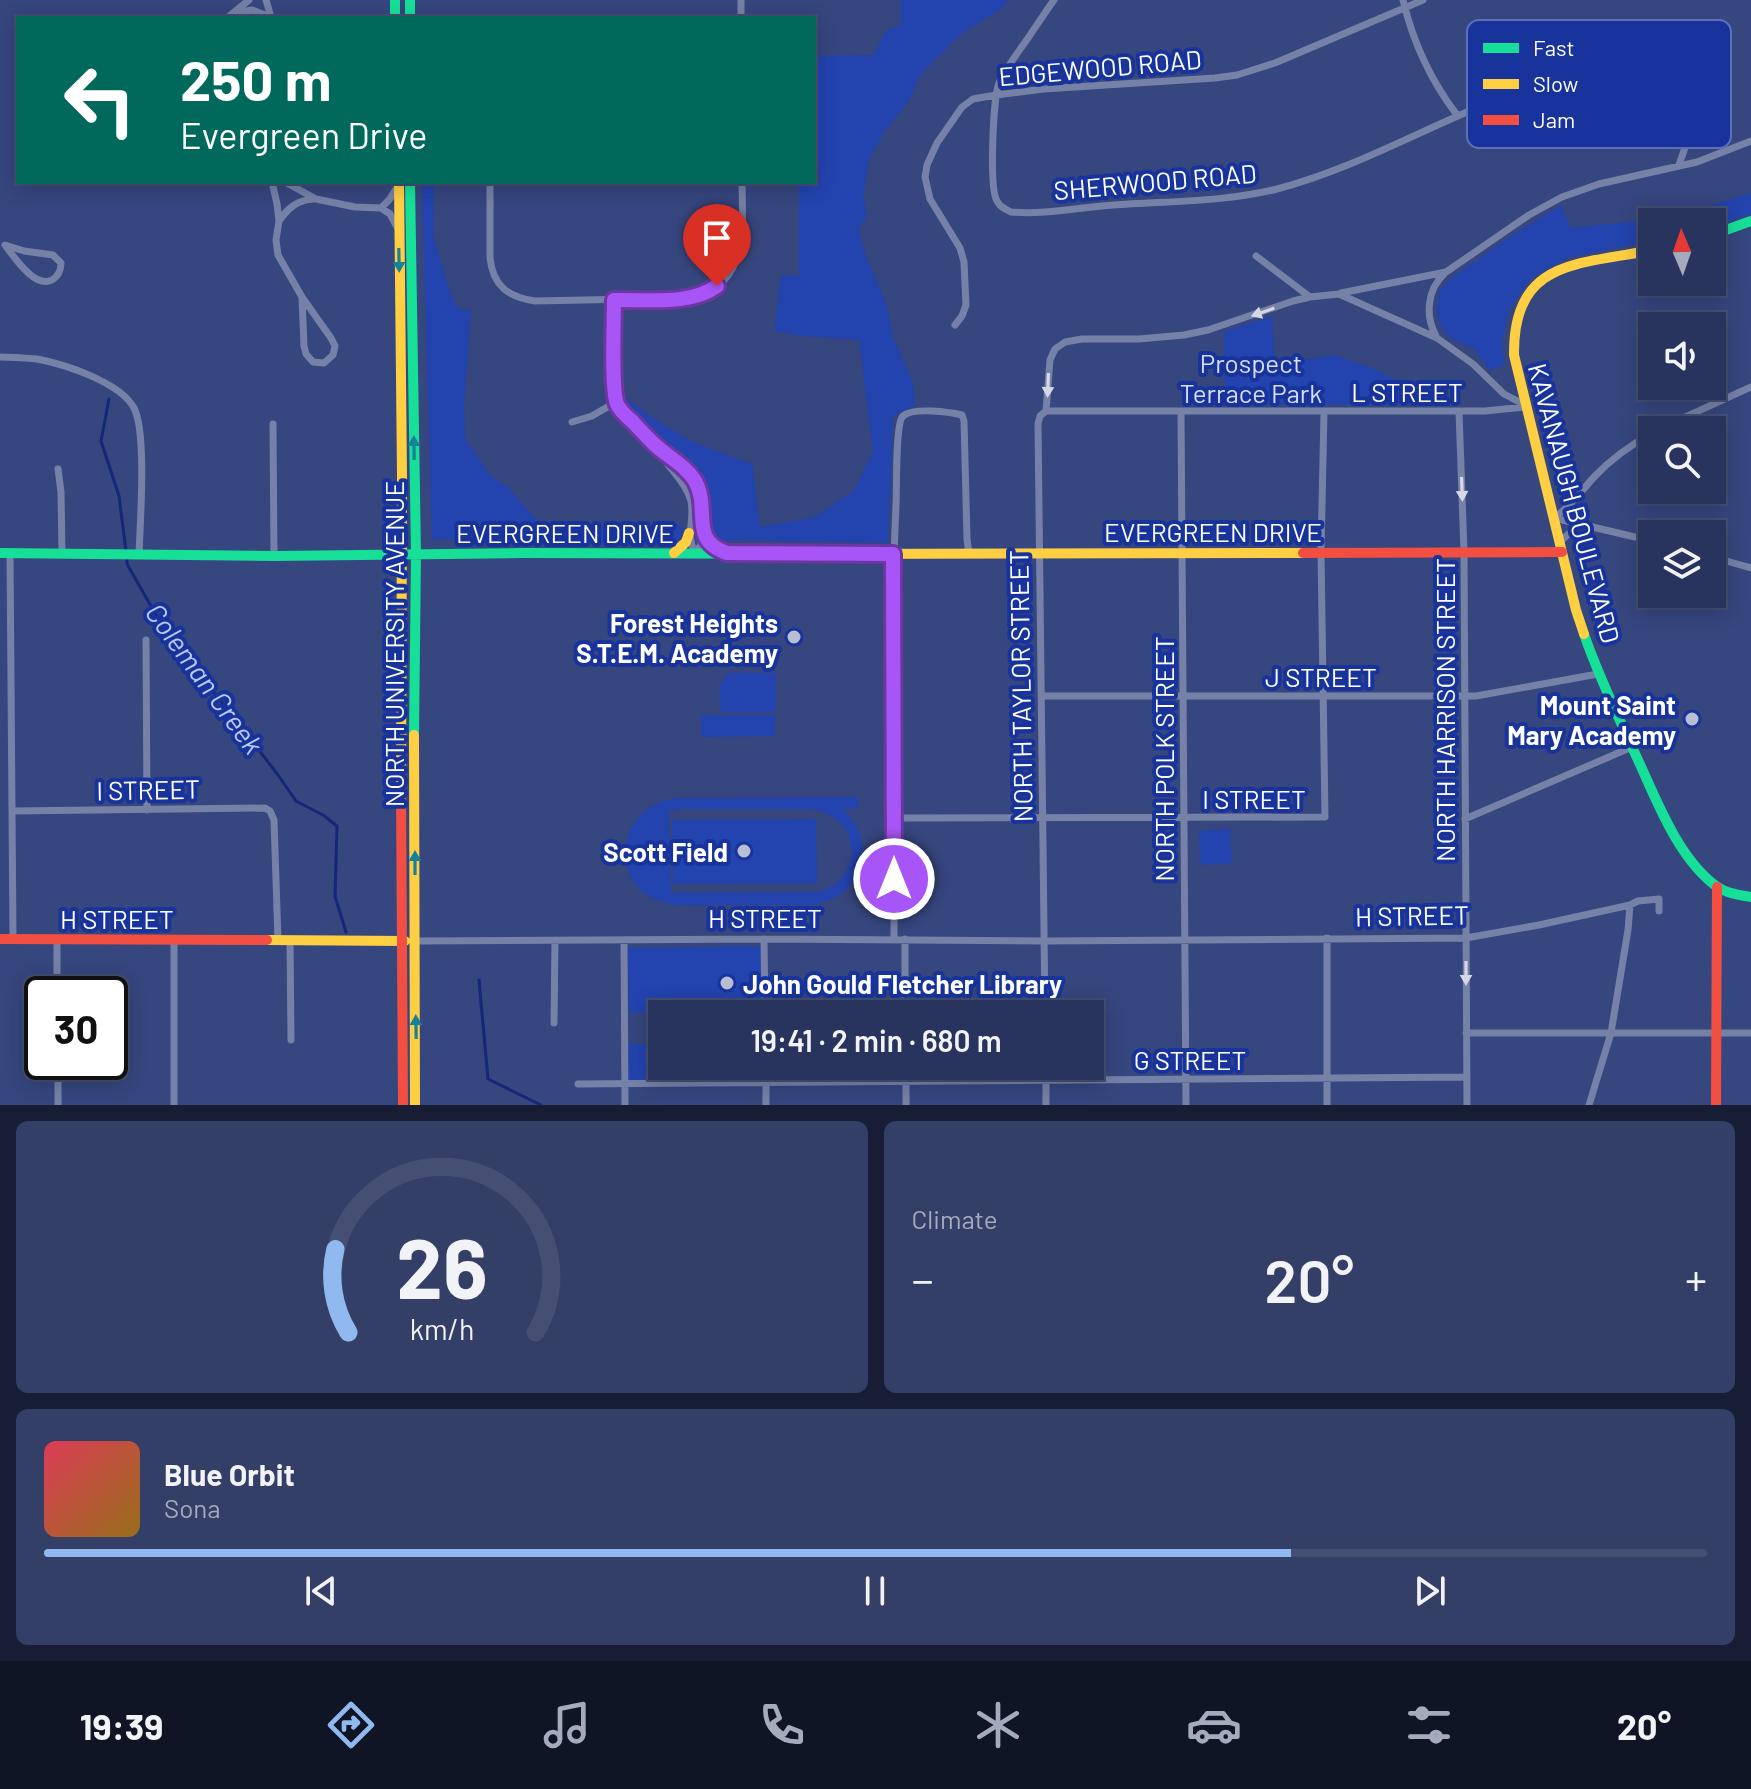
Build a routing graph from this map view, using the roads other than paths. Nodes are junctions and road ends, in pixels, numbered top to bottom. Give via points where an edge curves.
1 (249, 0) edge
2 (1054, 0) edge
3 (1423, 0) edge
4 (1404, 4) edge
5 (231, 16) edge
6 (269, 16) edge
7 (996, 95) junction
8 (1467, 111) edge
9 (1457, 115) junction
10 (1751, 141) edge
11 (1684, 148) edge
12 (1679, 165) junction
13 (273, 184) edge
14 (289, 184) edge
15 (401, 184) edge
16 (402, 184) edge
17 (402, 184) edge
18 (490, 184) edge
19 (742, 184) edge
20 (316, 199) junction
21 (381, 208) junction
22 (279, 221) junction
23 (1751, 221) edge
24 (398, 229) junction
25 (1726, 230) edge
26 (3, 243) edge
27 (1638, 252) edge
28 (1256, 256) dead end
29 (1446, 272) junction
30 (1339, 294) junction
31 (302, 297) junction
32 (1310, 297) junction
33 (614, 300) junction
34 (955, 325) dead end
35 (1437, 338) junction
36 (0, 357) edge
37 (1751, 387) edge
38 (616, 402) junction
39 (1527, 406) junction
40 (1046, 411) junction
41 (1459, 411) junction
42 (1181, 412) junction
43 (1324, 412) junction
44 (1687, 416) edge
45 (572, 422) dead end
46 (273, 424) dead end
47 (1638, 442) edge
48 (655, 445) junction
49 (58, 469) dead end
50 (1554, 518) junction
51 (1580, 523) junction
52 (702, 529) junction
53 (689, 533) junction
54 (1638, 538) edge
55 (1561, 547) junction
56 (1321, 552) junction
57 (1464, 552) junction
58 (5, 553) edge
59 (62, 553) junction
60 (672, 553) junction
61 (695, 553) junction
62 (727, 553) junction
63 (1182, 553) junction
64 (416, 554) junction
65 (893, 554) junction
66 (969, 554) junction
67 (1039, 554) junction
68 (131, 555) junction
69 (401, 555) junction
70 (274, 556) junction
71 (1726, 561) edge
72 (1751, 568) edge
73 (146, 640) dead end
74 (1598, 674) junction
75 (1464, 695) junction
76 (1041, 696) junction
77 (1183, 696) junction
78 (1324, 696) junction
79 (1632, 747) junction
80 (147, 810) junction
81 (13, 811) junction
82 (895, 818) junction
83 (1042, 818) junction
84 (1184, 818) junction
85 (1465, 819) junction
86 (1717, 887) junction
87 (1751, 897) edge
88 (1630, 905) junction
89 (1659, 911) dead end
90 (1185, 938) junction
91 (1327, 938) junction
92 (1466, 938) junction
93 (0, 939) edge
94 (13, 939) junction
95 (764, 939) junction
96 (894, 939) junction
97 (905, 939) junction
98 (57, 940) junction
99 (174, 940) junction
100 (278, 940) junction
101 (290, 940) junction
102 (555, 940) junction
103 (624, 940) junction
104 (401, 941) junction
105 (415, 941) junction
106 (1044, 941) junction
107 (57, 976) edge
108 (765, 1000) edge
109 (905, 1000) edge
110 (1045, 1000) edge
111 (554, 1023) dead end
112 (1466, 1033) junction
113 (1611, 1033) junction
114 (1717, 1033) junction
115 (1751, 1033) edge
116 (291, 1040) dead end
117 (1467, 1077) junction
118 (1327, 1078) junction
119 (1186, 1079) junction
120 (58, 1080) edge
121 (1046, 1080) joint
122 (1104, 1080) edge
123 (906, 1081) junction
124 (766, 1082) junction
125 (625, 1083) junction
126 (578, 1084) dead end
127 (58, 1105) edge
128 (174, 1105) edge
129 (403, 1105) edge
130 (415, 1105) edge
131 (625, 1105) edge
132 (766, 1105) edge
133 (906, 1105) edge
134 (1046, 1105) edge
135 (1186, 1105) edge
136 (1327, 1105) edge
137 (1467, 1105) edge
138 (1589, 1105) edge
139 (1716, 1105) edge

1 - 5 street
2 - 7 street via 1010,64
3 - 4 street, EDGEWOOD ROAD
4 - 7 street, EDGEWOOD ROAD via 1237,75
4 - 9 street via 1425,62
5 - 6 street via 252,10
7 - 9 street, SHERWOOD ROAD via 994,187 997,201 1011,212 1266,191 1330,171
7 - 34 street, EDGEWOOD ROAD via 962,107 937,143 926,171 930,199 964,262 966,305
8 - 9 street, SHERWOOD ROAD
10 - 12 street
11 - 12 street, SHERWOOD ROAD
12 - 29 street via 1562,197
13 - 22 street
14 - 20 street
15 - 21 street
16 - 24 street, NORTH UNIVERSITY AVENUE
64 -> 17 street, NORTH UNIVERSITY AVENUE
18 - 33 street via 490,264 503,288 535,301
19 - 33 street via 739,256 717,286 693,298
20 - 21 street
20 - 22 street via 294,204
21 - 24 street
22 - 31 street via 278,255
23 - 25 street
24 -> 69 street, NORTH UNIVERSITY AVENUE
26 - 26 street via 38,280 48,282 60,272 61,263 53,255
27 - 39 street, KAVANAUGH BOULEVARD via 1572,264 1534,288 1514,330 1514,355
28 - 32 street
29 - 30 street
29 - 35 street via 1430,303
30 - 32 street
30 - 35 street
31 - 31 street via 306,354 313,362 324,363 333,355 334,344
32 -> 40 street, NORTH TAYLOR STREET via 1184,335 1072,340 1055,349 1050,360
33 - 38 street
35 - 39 street via 1504,394
36 - 68 street via 73,370 118,390 133,406 140,437
37 - 44 street
38 - 45 street
38 - 48 street
39 - 41 street, L STREET
39 - 50 street, KAVANAUGH BOULEVARD
40 - 42 street, L STREET
40 - 67 street, NORTH TAYLOR STREET via 1038,424
41 - 43 street, L STREET
41 -> 57 street, NORTH HARRISON STREET
42 - 43 street, L STREET
42 - 63 street, NORTH POLK STREET
43 - 56 street
46 - 70 street
47 - 50 street
48 - 52 street via 695,481
48 - 53 street via 687,491
49 - 59 street
50 - 51 street
50 - 55 street, KAVANAUGH BOULEVARD
51 - 54 street
51 - 55 street
52 - 61 street
52 - 62 street via 709,544
53 - 60 street
53 - 61 street
55 - 57 street, EVERGREEN DRIVE
55 - 74 street, KAVANAUGH BOULEVARD
56 - 57 street, EVERGREEN DRIVE
56 - 63 street, EVERGREEN DRIVE
56 - 78 street
57 - 75 street, NORTH HARRISON STREET
58 - 59 street, EVERGREEN DRIVE
58 - 81 street
59 - 68 street, EVERGREEN DRIVE
60 - 61 street, EVERGREEN DRIVE
60 - 64 street, EVERGREEN DRIVE
61 - 62 street, EVERGREEN DRIVE
62 - 65 street, EVERGREEN DRIVE
63 - 67 street, EVERGREEN DRIVE
63 - 77 street, NORTH POLK STREET
64 - 69 street, EVERGREEN DRIVE
105 -> 64 street, NORTH UNIVERSITY AVENUE
65 - 66 street, EVERGREEN DRIVE
65 - 66 street via 897,430 905,414 918,412 962,415
65 - 82 street
66 - 67 street, EVERGREEN DRIVE
67 - 76 street, NORTH TAYLOR STREET
68 - 70 street, EVERGREEN DRIVE
69 - 70 street, EVERGREEN DRIVE
69 - 104 street, NORTH UNIVERSITY AVENUE
71 - 72 street
73 - 80 street
74 - 75 street, J STREET
74 - 79 street, KAVANAUGH BOULEVARD
75 - 78 street, J STREET
75 - 85 street, NORTH HARRISON STREET
76 - 77 street, J STREET
76 - 83 street, NORTH TAYLOR STREET
77 - 78 street, J STREET
77 - 84 street, NORTH POLK STREET
78 - 84 street, I STREET via 1325,817
79 - 85 street
79 - 86 street, KAVANAUGH BOULEVARD via 1682,847
80 - 81 street, I STREET
80 - 100 street, I STREET via 270,811
81 - 94 street
82 - 83 street, I STREET
82 - 96 street
83 - 84 street, I STREET
83 - 106 street, NORTH TAYLOR STREET
84 - 90 street, NORTH POLK STREET
85 - 92 street, NORTH HARRISON STREET
86 - 87 street, KAVANAUGH BOULEVARD
86 - 114 street
88 - 89 street, H STREET via 1659,899
88 - 92 street, H STREET
88 - 113 street
90 - 91 street, H STREET
90 - 106 street, H STREET
90 - 119 street, NORTH POLK STREET
91 - 92 street, H STREET
91 - 118 street
92 -> 112 street, NORTH HARRISON STREET
93 - 94 street, H STREET
94 - 98 street, H STREET
95 - 96 street, H STREET
95 - 103 street, H STREET
95 - 108 street
96 - 97 street, H STREET
97 - 106 street, H STREET
97 - 109 street
98 - 99 street, H STREET
98 - 107 street
99 - 100 street, H STREET
99 - 128 street
100 - 101 street, H STREET
101 - 104 street, H STREET
101 - 116 street
102 - 103 street, H STREET
102 - 105 street, H STREET
102 - 111 street
103 - 125 street
104 - 105 street, H STREET
104 - 129 street, NORTH UNIVERSITY AVENUE
130 -> 105 street, NORTH UNIVERSITY AVENUE
106 - 110 street, NORTH TAYLOR STREET
112 - 113 street
112 - 117 street, NORTH HARRISON STREET
113 - 114 street
113 - 138 street
114 - 115 street
114 - 139 street
117 - 118 street, G STREET
117 - 137 street, NORTH HARRISON STREET
118 - 119 street, G STREET
118 - 136 street
119 - 122 street, G STREET
119 - 135 street, NORTH POLK STREET
120 - 127 street
121 - 123 street, G STREET
121 - 134 street
123 - 124 street, G STREET
123 - 133 street
124 - 125 street, G STREET
124 - 132 street
125 - 126 street, G STREET
125 - 131 street

